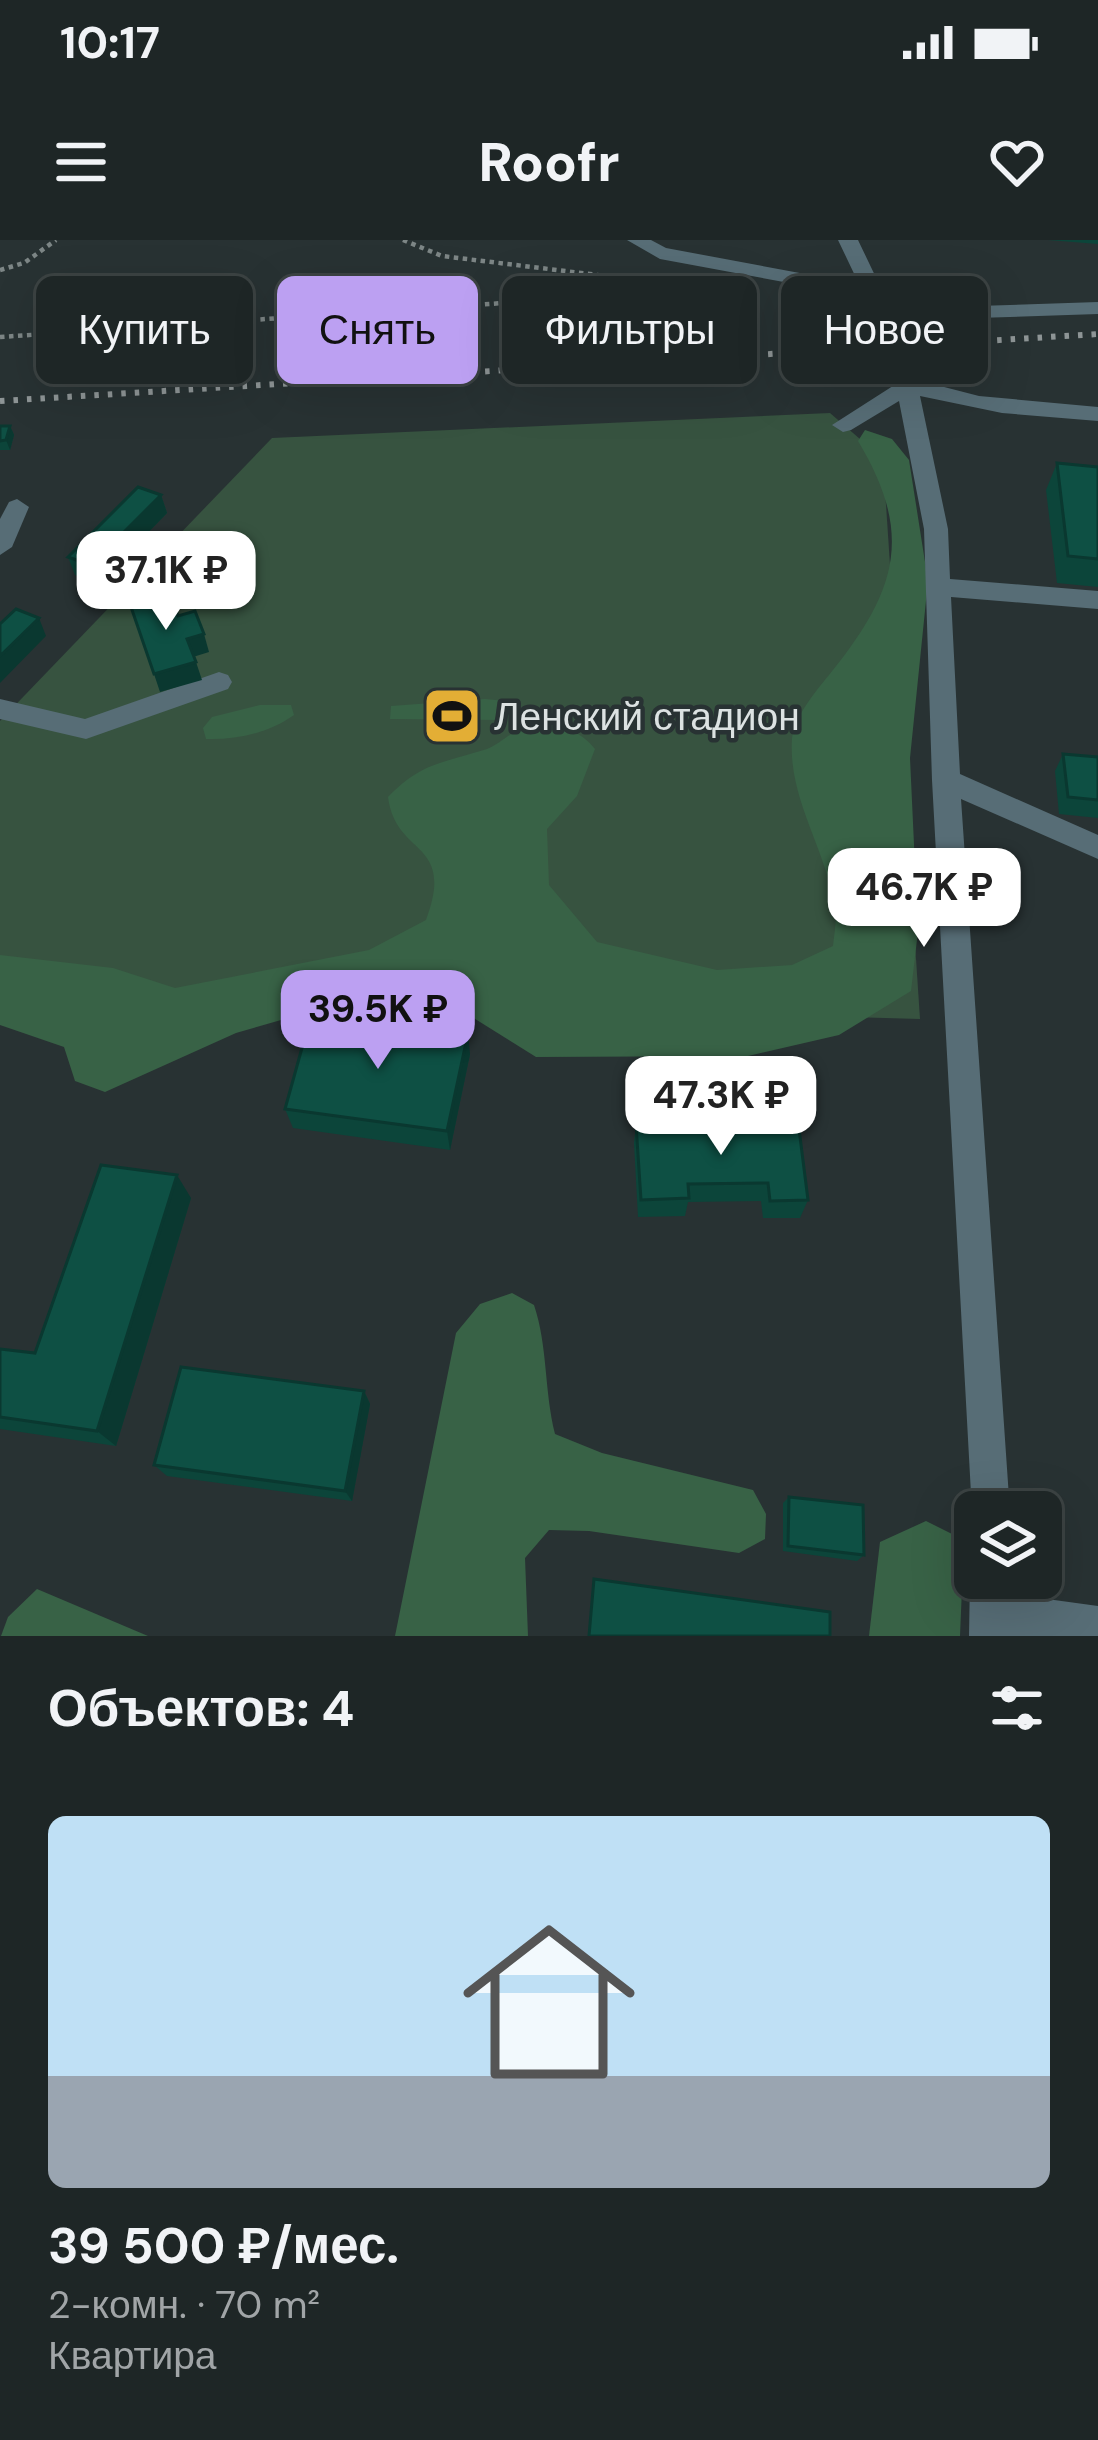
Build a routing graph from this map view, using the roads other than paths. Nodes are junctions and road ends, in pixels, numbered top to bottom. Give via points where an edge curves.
1 (637, 240) edge
2 (848, 240) edge
3 (781, 276) edge
4 (867, 276) edge
5 (1098, 308) edge
6 (988, 312) edge
7 (909, 385) junction
8 (1098, 414) edge
9 (843, 424) dead end
10 (17, 507) dead end
11 (0, 547) edge
12 (938, 587) junction
13 (1098, 600) edge
14 (219, 682) dead end
15 (0, 709) edge
16 (946, 780) junction
17 (1098, 848) edge
18 (990, 1491) edge
19 (989, 1608) edge
20 (1098, 1627) edge

1 - 3 street via 660,253
2 - 4 street
5 - 6 street
7 - 8 street via 997,406
7 - 9 street
7 - 12 street via 936,529
10 - 11 street
12 - 13 street
12 - 16 street
14 - 15 street via 86,729
16 - 17 street
16 - 18 street
19 - 20 street

